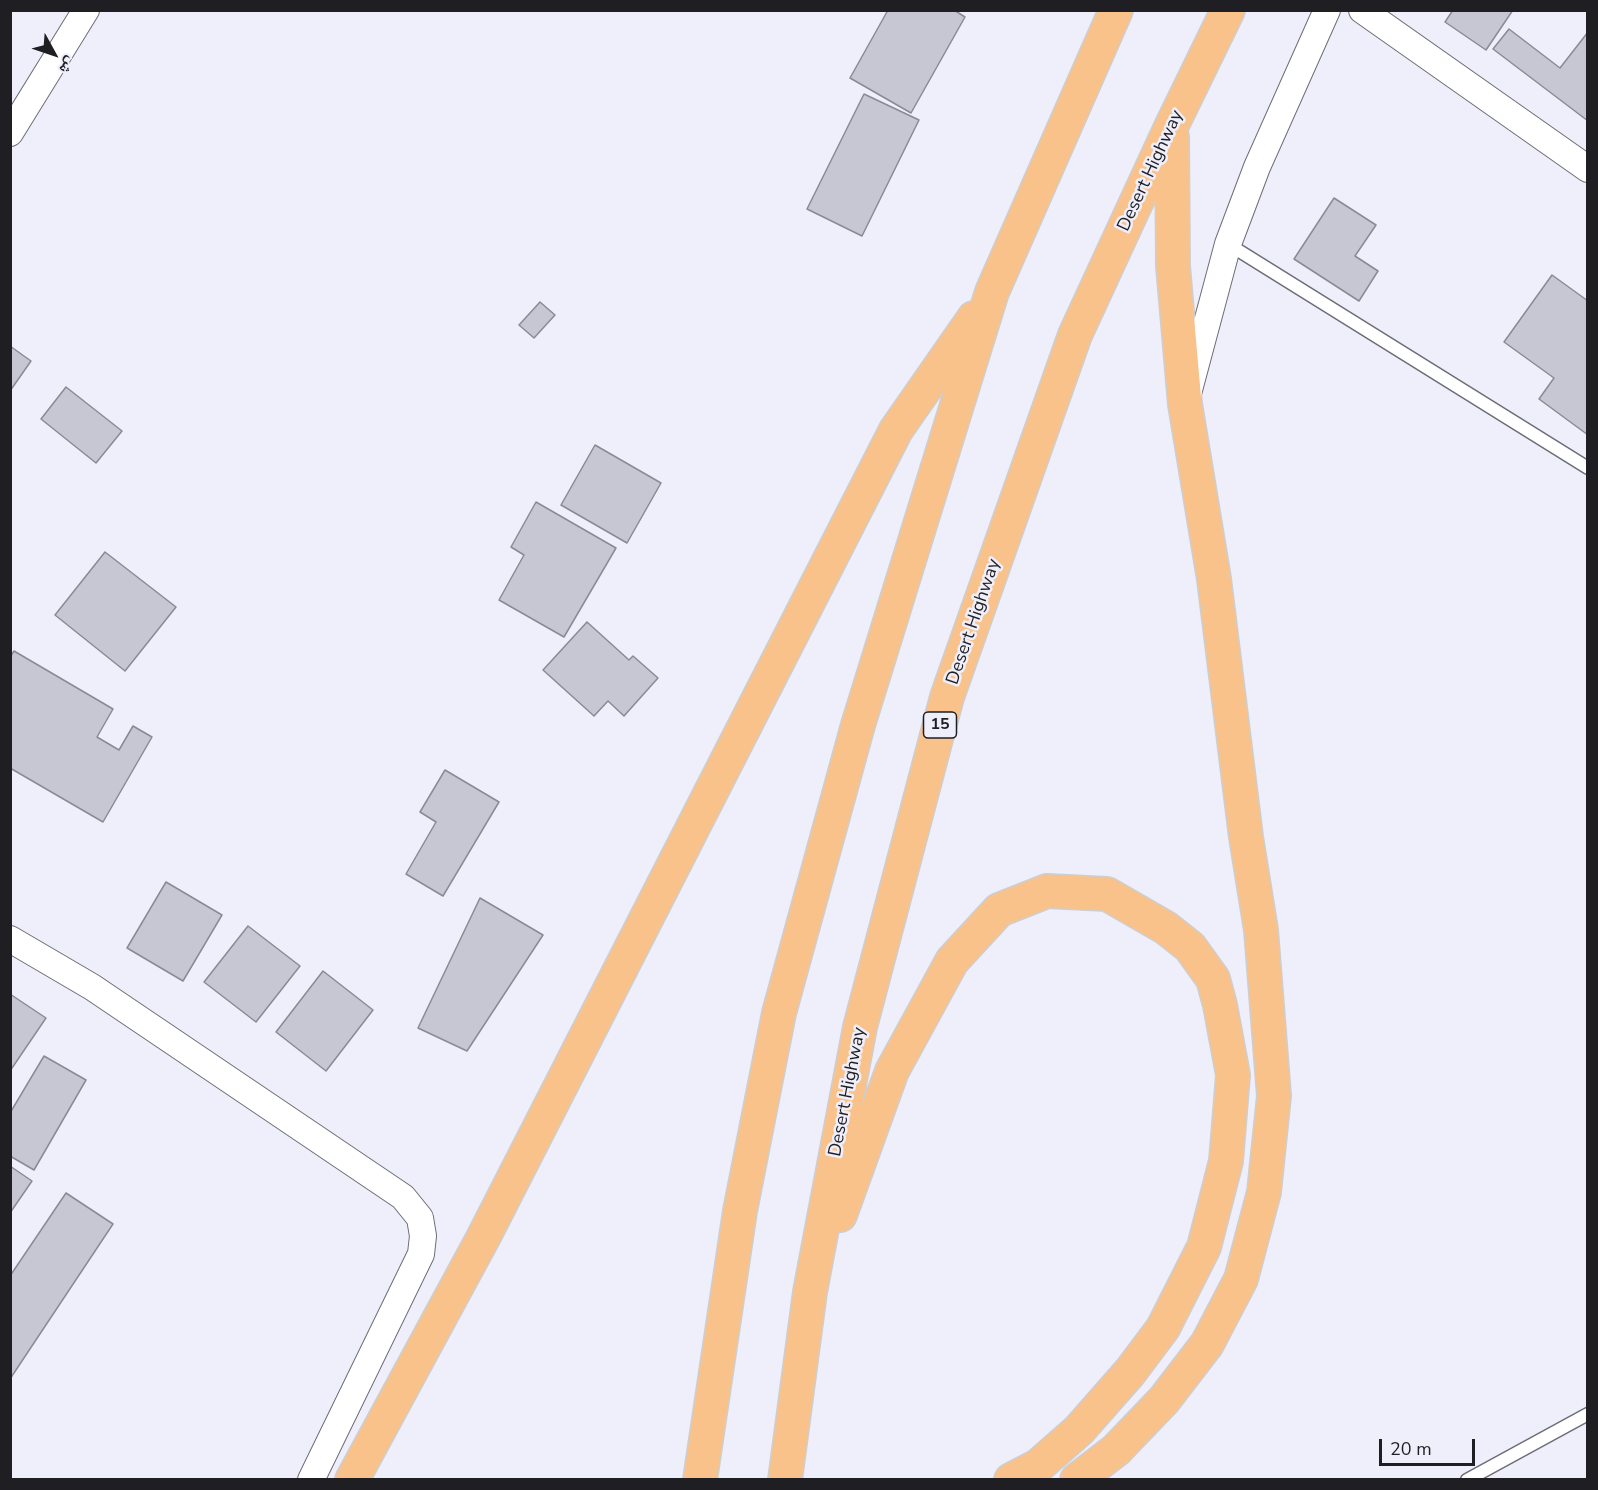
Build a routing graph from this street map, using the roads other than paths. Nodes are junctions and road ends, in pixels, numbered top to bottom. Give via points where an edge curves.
1 (86, 10) edge
2 (1116, 10) edge
3 (1228, 10) edge
4 (1327, 10) edge
5 (1362, 10) edge
6 (1172, 127) junction
7 (10, 133) edge
8 (1587, 169) edge
9 (1228, 244) junction
10 (992, 292) junction
11 (1185, 404) junction
12 (1587, 468) edge
13 (10, 939) edge
14 (810, 1292) junction
15 (1587, 1414) edge
16 (311, 1479) edge
17 (352, 1479) edge
18 (700, 1479) edge
19 (785, 1479) edge
20 (1011, 1479) edge
21 (1077, 1479) edge
22 (1468, 1479) edge

1 - 7 street
2 - 10 highway
3 - 6 highway, Desert Highway / 15
4 - 9 street via 1257,167
5 - 8 street
6 - 11 highway via 1173,266
6 - 14 highway, Desert Highway / 15 via 1075,335 947,698 860,1027
9 - 11 street
9 - 12 lane
10 - 17 highway via 896,430 483,1238
10 - 18 highway via 858,725 779,1013 740,1211
11 - 21 highway via 1214,579 1261,930 1273,1107 1264,1192 1241,1279 1207,1344 1164,1400 1116,1450
13 - 16 street via 92,987 403,1197 420,1218 421,1254
14 - 19 highway, Desert Highway / 15
14 - 20 highway via 892,1071 952,961 999,910 1047,891 1107,894 1166,928 1190,947 1213,979 1233,1075 1226,1161 1204,1247 1163,1329 1130,1371 1079,1430 1038,1466
15 - 22 lane

